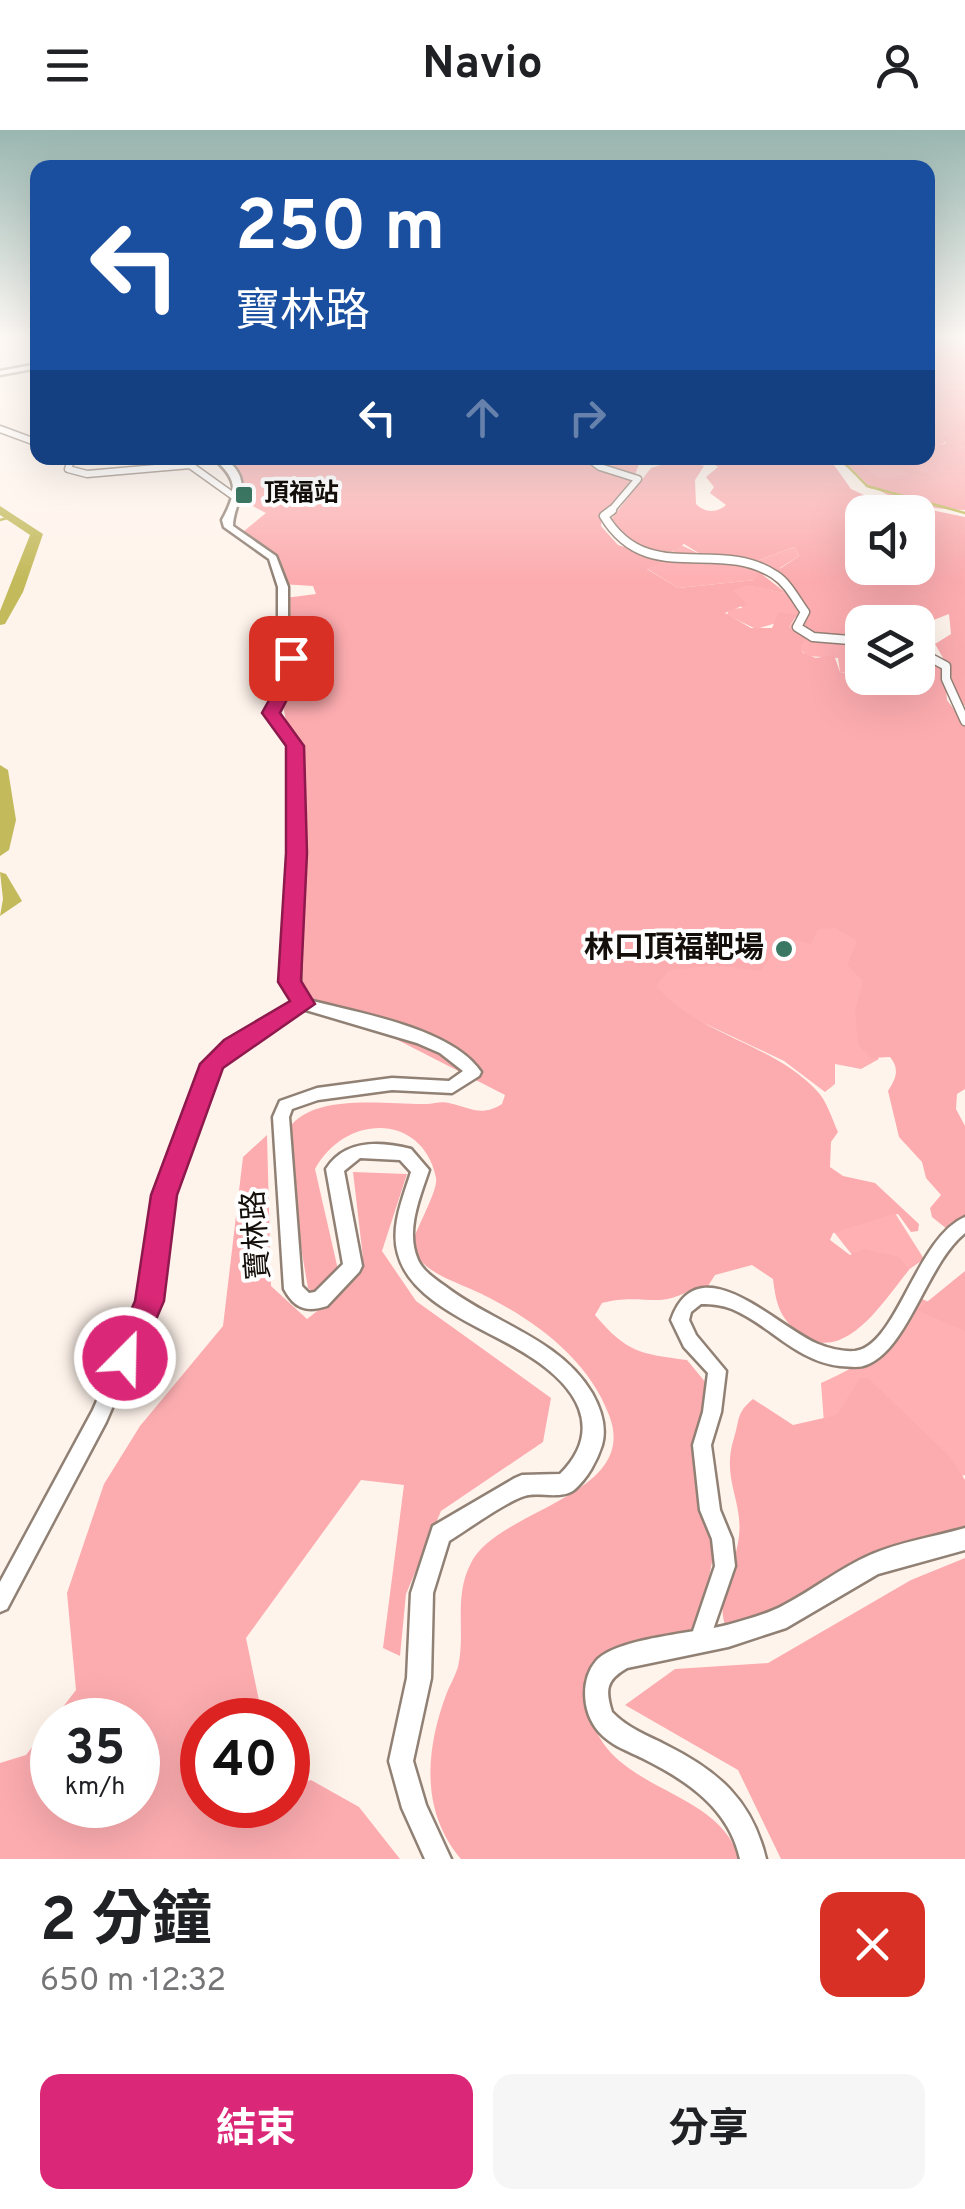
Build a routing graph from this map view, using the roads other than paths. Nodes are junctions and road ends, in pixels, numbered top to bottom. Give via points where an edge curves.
1 (0, 429) edge
2 (30, 440) edge
3 (69, 465) edge
4 (190, 465) edge
5 (210, 465) edge
6 (212, 465) edge
7 (597, 465) edge
8 (239, 500) junction
9 (845, 639) edge
10 (935, 660) edge
11 (965, 722) edge
12 (304, 1004) junction
13 (965, 1224) edge
14 (965, 1538) edge
15 (0, 1602) edge
16 (700, 1640) junction
17 (438, 1859) edge
18 (753, 1859) edge

1 - 2 street
3 - 4 street via 87,474
5 - 8 street
6 - 8 main road via 234,476
7 - 9 street via 638,479 604,516 622,544 656,556 776,575 805,612 797,627
8 - 12 main road via 229,527 272,558 284,599 283,644 290,665 271,713 295,746 290,982
10 - 11 street via 946,666
12 - 15 street via 212,1064 164,1195 150,1301 100,1416
12 - 17 main road, 寶林路 via 431,1044 474,1072 452,1087 392,1084 317,1094 286,1106 280,1117 295,1294 311,1303 326,1297 353,1266 335,1169 342,1159 360,1149 405,1154 420,1170 402,1230 411,1268 447,1300 546,1352 577,1382 594,1419 590,1460 565,1484 522,1486 441,1534 422,1593 420,1678 401,1761
13 - 16 street via 942,1246 888,1338 862,1359 821,1357 734,1300 698,1296 684,1308 680,1320 690,1342 716,1371 702,1445 724,1566
14 - 16 main road via 874,1564 786,1617
16 - 18 main road via 623,1657 606,1667 597,1698 604,1719 626,1738 702,1778 729,1804

